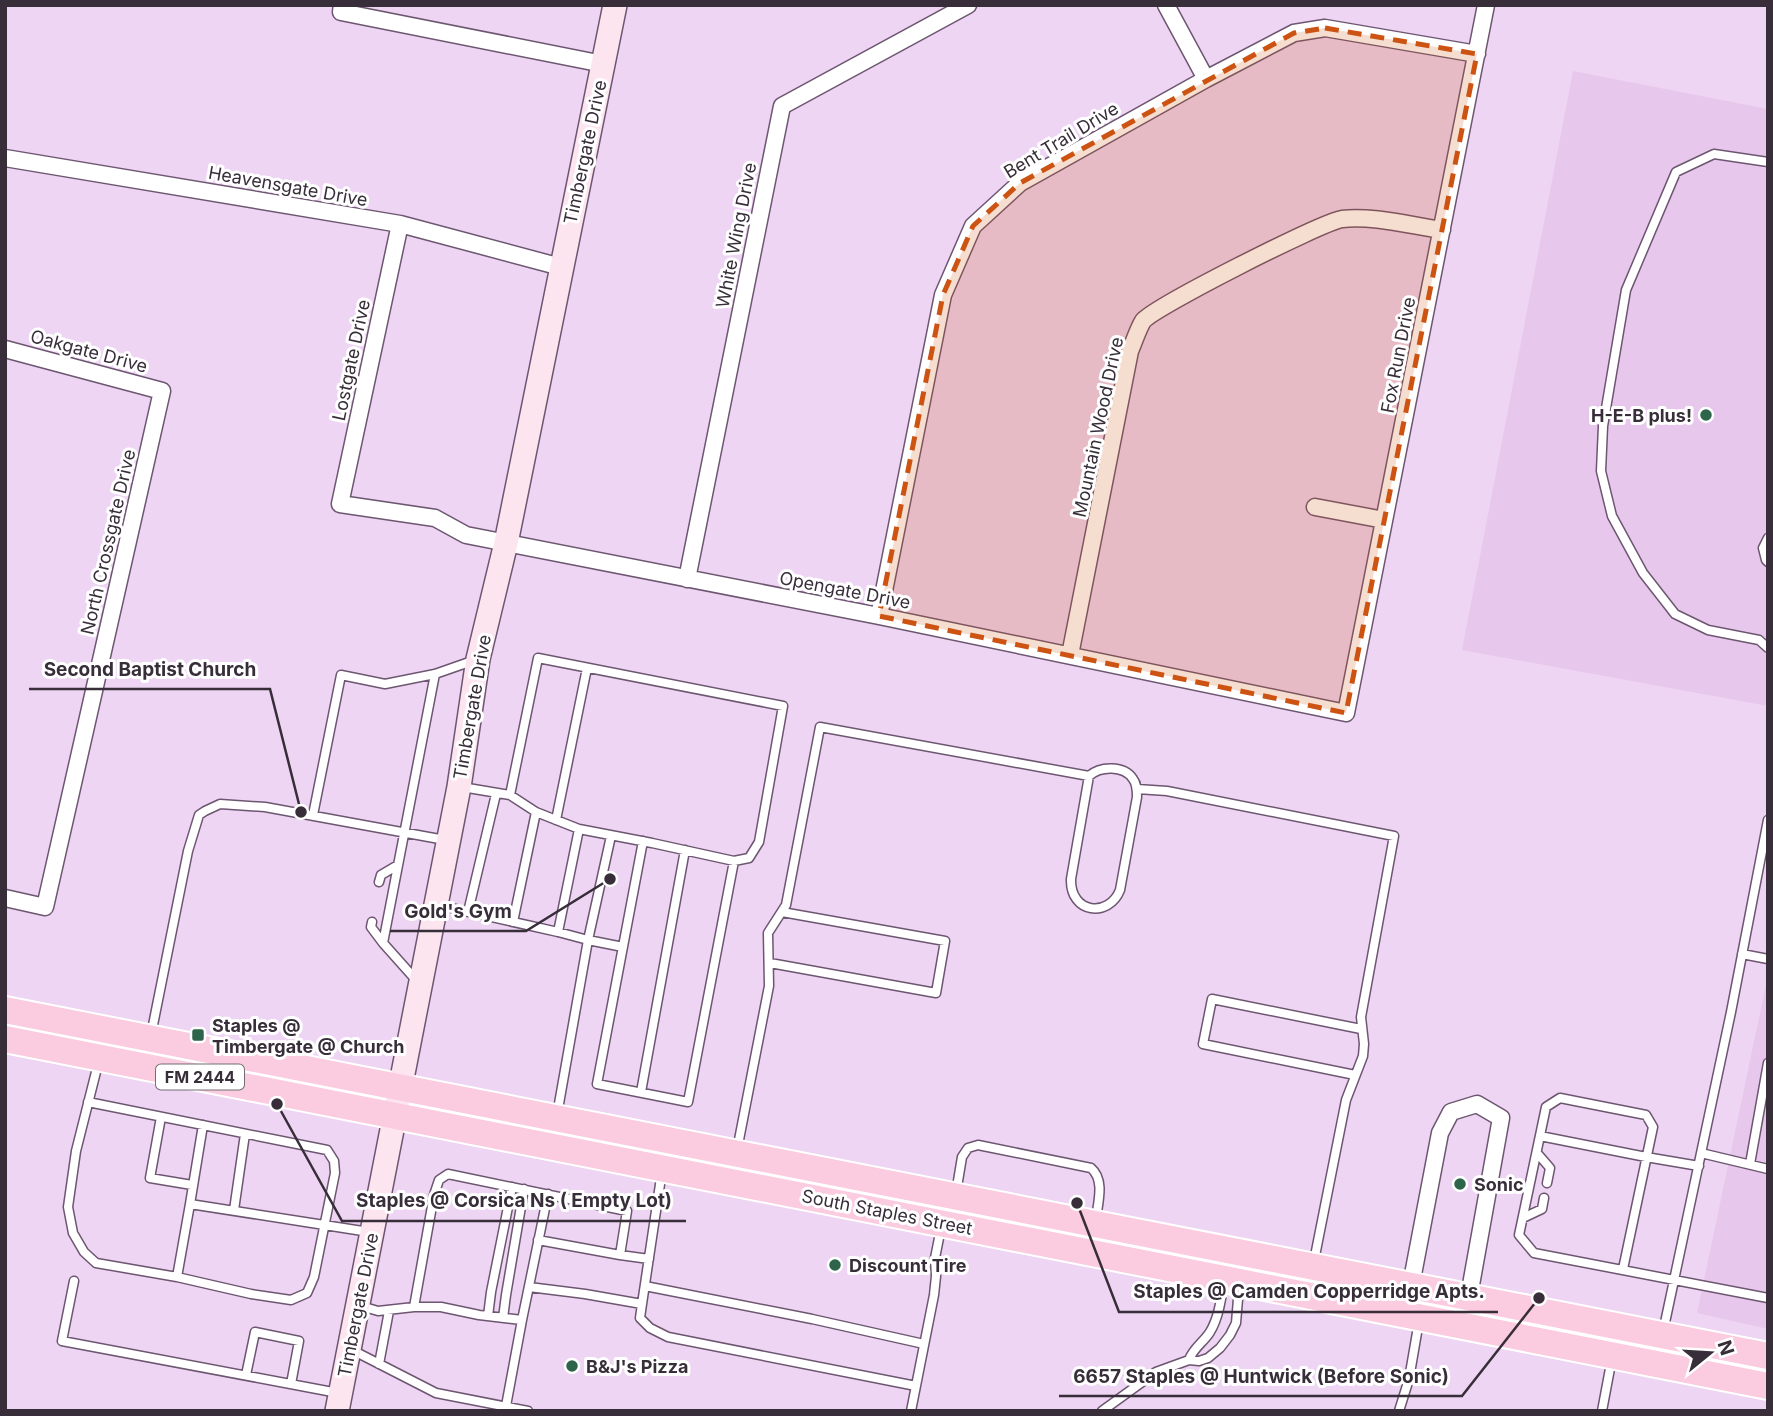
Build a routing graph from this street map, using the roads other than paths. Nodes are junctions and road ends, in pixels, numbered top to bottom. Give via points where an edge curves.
1 (342, 5) edge
2 (615, 5) edge
3 (968, 5) edge
4 (1166, 5) edge
5 (1486, 5) edge
6 (1477, 54) junction
7 (603, 64) junction
8 (1206, 79) junction
9 (5, 158) edge
10 (1768, 162) edge
11 (400, 224) junction
12 (1442, 230) junction
13 (561, 267) junction
14 (5, 349) edge
15 (162, 391) joint
16 (340, 504) joint
17 (1315, 508) dead end
18 (1384, 520) junction
19 (1768, 538) edge
20 (506, 544) junction
21 (1768, 562) edge
22 (687, 579) junction
23 (879, 616) junction
24 (1768, 648) edge
25 (1070, 655) junction
26 (478, 659) junction
27 (587, 668) junction
28 (435, 674) junction
29 (1346, 713) joint
30 (1089, 776) junction
31 (459, 787) junction
32 (1137, 789) junction
33 (496, 794) junction
34 (510, 795) junction
35 (536, 812) junction
36 (313, 815) junction
37 (556, 820) junction
38 (1768, 820) edge
39 (579, 829) junction
40 (404, 833) junction
41 (611, 836) junction
42 (448, 840) junction
43 (643, 841) junction
44 (685, 850) junction
45 (734, 861) junction
46 (398, 866) junction
47 (379, 882) dead end
48 (5, 898) edge
49 (436, 904) junction
50 (468, 912) junction
51 (782, 912) junction
52 (372, 922) dead end
53 (513, 922) junction
54 (558, 932) junction
55 (587, 940) junction
56 (383, 943) junction
57 (623, 947) junction
58 (1742, 954) junction
59 (1768, 959) edge
60 (770, 963) junction
61 (421, 985) junction
62 (5, 1010) edge
63 (1361, 1029) junction
64 (150, 1038) junction
65 (5, 1039) edge
66 (99, 1058) junction
67 (1768, 1063) edge
68 (1355, 1075) junction
69 (401, 1086) junction
70 (641, 1092) junction
71 (88, 1102) junction
72 (395, 1115) junction
73 (161, 1116) junction
74 (557, 1117) junction
75 (203, 1125) junction
76 (246, 1134) junction
77 (1540, 1136) junction
78 (737, 1152) junction
79 (1537, 1153) junction
80 (1701, 1153) junction
81 (1646, 1157) junction
82 (1750, 1164) junction
83 (1699, 1166) junction
84 (662, 1168) junction
85 (1768, 1169) edge
86 (1547, 1183) dead end
87 (192, 1185) junction
88 (512, 1187) junction
89 (524, 1189) junction
90 (548, 1194) junction
91 (955, 1196) junction
92 (1544, 1198) dead end
93 (190, 1204) junction
94 (233, 1210) junction
95 (1523, 1218) junction
96 (942, 1223) junction
97 (1096, 1223) junction
98 (326, 1226) junction
99 (372, 1232) junction
100 (538, 1240) junction
101 (1211, 1246) junction
102 (620, 1255) junction
103 (649, 1259) junction
104 (1283, 1260) junction
105 (1149, 1264) junction
106 (1313, 1266) junction
107 (1623, 1269) junction
108 (177, 1277) junction
109 (1675, 1279) junction
110 (1232, 1280) junction
111 (74, 1281) dead end
112 (1411, 1285) junction
113 (645, 1286) junction
114 (529, 1287) junction
115 (1469, 1296) junction
116 (1768, 1298) edge
117 (642, 1304) junction
118 (358, 1306) junction
119 (414, 1307) junction
120 (389, 1311) junction
121 (488, 1316) junction
122 (1419, 1317) junction
123 (503, 1318) junction
124 (522, 1320) junction
125 (1662, 1335) junction
126 (924, 1344) junction
127 (349, 1349) junction
128 (1612, 1355) junction
129 (1768, 1356) edge
130 (1189, 1360) junction
131 (379, 1364) junction
132 (246, 1375) junction
133 (290, 1384) junction
134 (916, 1386) junction
135 (1768, 1386) edge
136 (339, 1402) edge
137 (506, 1406) junction
138 (528, 1411) edge
139 (911, 1411) edge
140 (1102, 1411) edge
141 (1399, 1411) edge
142 (1602, 1411) edge

1 - 7 street via 341,12
2 - 7 street, Timbergate Drive
3 - 22 street, White Wing Drive via 782,106
4 - 8 street
5 - 6 street, Fox Run Drive
6 - 8 street, Bent Trail Drive via 1325,28 1294,33
6 - 12 street, Fox Run Drive
7 - 13 street, Timbergate Drive
8 - 23 street, Bent Trail Drive via 1020,183 973,226 943,295
9 - 11 street, Heavensgate Drive
10 - 24 lane via 1714,154 1676,172 1626,290 1603,426 1601,471 1612,516 1643,573 1675,614 1708,630 1759,640
11 - 13 street, Heavensgate Drive
11 - 16 street, Lostgate Drive
12 - 18 street, Fox Run Drive
12 - 25 street, Mountain Wood Drive via 1341,219 1186,294 1144,320 1130,351
13 - 20 street, Timbergate Drive
14 - 15 street, Oakgate Drive
15 - 48 street, North Crossgate Drive via 45,907
16 - 20 street, Opengate Drive via 435,518 466,535
17 - 18 street
18 - 29 street, Fox Run Drive
19 - 21 lane via 1763,548
20 - 22 street, Opengate Drive
20 - 26 street, Timbergate Drive
22 - 23 street, Opengate Drive
23 - 25 street, Opengate Drive
25 - 29 street, Opengate Drive
26 - 28 lane
26 - 31 street, Timbergate Drive
27 - 34 lane via 538,658
27 - 37 lane
27 - 45 lane via 783,706 759,842 749,858
28 - 36 lane via 384,684 341,675
28 - 40 lane
30 - 32 lane via 1100,769 1114,769 1130,775
30 - 32 lane via 1071,879 1073,897 1088,907 1104,907 1117,896
30 - 51 lane via 820,727
31 - 33 lane
31 - 42 street, Timbergate Drive
32 - 63 lane via 1394,836
33 - 34 lane
33 - 50 lane
34 - 35 lane
35 - 37 lane
35 - 53 lane
36 - 40 lane
36 - 64 lane via 220,804 199,816
37 - 39 lane
38 - 58 lane
39 - 41 lane
39 - 54 lane
40 - 42 lane
40 - 46 lane
41 - 43 lane
41 - 55 lane
42 - 49 street, Timbergate Drive
43 - 44 lane
43 - 57 lane
44 - 45 lane
44 - 70 lane
45 - 70 lane via 688,1102
46 - 47 lane via 381,875
46 - 56 lane
49 - 50 lane
49 - 61 street, Timbergate Drive
50 - 53 lane
51 - 60 lane via 768,933
51 - 60 lane via 946,942 936,993
52 - 56 lane
53 - 54 lane
54 - 55 lane
55 - 57 lane
55 - 74 lane
56 - 61 lane
57 - 70 lane via 597,1084
58 - 59 lane
58 - 80 lane
60 - 78 lane
61 - 69 street, Timbergate Drive
62 - 64 main road, South Staples Street / FM 2444
63 - 68 lane via 1364,1050
63 - 68 lane via 1212,999 1203,1044
64 - 69 main road, South Staples Street / FM 2444
65 - 66 main road, South Staples Street / FM 2444
66 - 71 lane
66 - 72 main road, South Staples Street / FM 2444
67 - 82 lane
68 - 106 lane
69 - 72 street, Timbergate Drive
69 - 74 main road, South Staples Street / FM 2444
71 - 73 lane
71 - 108 lane via 68,1207 73,1233 96,1263
72 - 84 main road, South Staples Street / FM 2444
72 - 99 street, Timbergate Drive
73 - 75 lane
73 - 87 lane via 150,1178
74 - 78 main road, South Staples Street / FM 2444
75 - 76 lane
75 - 87 lane
76 - 94 lane
76 - 98 lane via 327,1150 335,1173
77 - 79 lane
77 - 81 lane
77 - 81 lane via 1546,1107 1560,1098 1646,1115 1653,1127
78 - 91 main road, South Staples Street / FM 2444
79 - 86 lane via 1550,1168
79 - 95 lane
80 - 82 lane
80 - 83 lane
81 - 83 lane
81 - 107 lane
82 - 85 lane
83 - 109 lane
84 - 96 main road, South Staples Street / FM 2444
84 - 103 lane
87 - 93 lane
88 - 89 lane
88 - 119 lane via 449,1174 439,1181
88 - 121 lane
89 - 90 lane
89 - 123 lane
90 - 100 lane
90 - 102 lane via 627,1211
91 - 97 main road, South Staples Street / FM 2444
91 - 97 lane via 968,1147 990,1147 1091,1168 1100,1182
92 - 95 lane via 1542,1209
93 - 94 lane
93 - 108 lane
94 - 98 lane
95 - 107 lane via 1519,1235 1534,1253
96 - 105 main road, South Staples Street / FM 2444
96 - 126 lane
97 - 101 main road, South Staples Street / FM 2444
98 - 99 lane
98 - 108 lane via 311,1285 307,1293 291,1300
99 - 118 street, Timbergate Drive
100 - 102 lane
100 - 114 lane
101 - 104 main road, South Staples Street / FM 2444
101 - 105 main road via 1205,1259
102 - 103 lane
103 - 113 lane
104 - 106 main road, South Staples Street / FM 2444
104 - 110 main road via 1233,1267 1229,1270
105 - 110 main road, South Staples Street / FM 2444
106 - 112 main road, South Staples Street / FM 2444
107 - 109 lane
109 - 116 lane
109 - 125 lane
110 - 122 main road, South Staples Street / FM 2444
110 - 130 lane via 1217,1317
110 - 130 lane via 1236,1323 1230,1335 1208,1358
111 - 132 lane via 62,1340
112 - 115 main road, South Staples Street / FM 2444
112 - 115 street via 1440,1133 1451,1112 1477,1104 1501,1118
113 - 117 lane
113 - 126 lane
114 - 117 lane
114 - 124 lane
115 - 125 main road, South Staples Street / FM 2444
117 - 134 lane via 639,1318 668,1337
118 - 120 lane
118 - 127 street, Timbergate Drive
119 - 120 lane
119 - 121 lane
120 - 131 lane
121 - 123 lane
122 - 128 main road, South Staples Street / FM 2444
122 - 141 lane
123 - 124 lane
124 - 137 lane
125 - 128 main road via 1650,1346 1630,1345
125 - 129 main road, South Staples Street / FM 2444
126 - 134 lane
127 - 131 lane
127 - 136 street, Timbergate Drive
128 - 135 main road, South Staples Street / FM 2444
128 - 142 lane
130 - 140 lane via 1156,1373
131 - 137 lane via 436,1393
132 - 133 lane
132 - 133 lane via 255,1332 299,1341
133 - 136 lane
134 - 139 lane
137 - 138 lane

